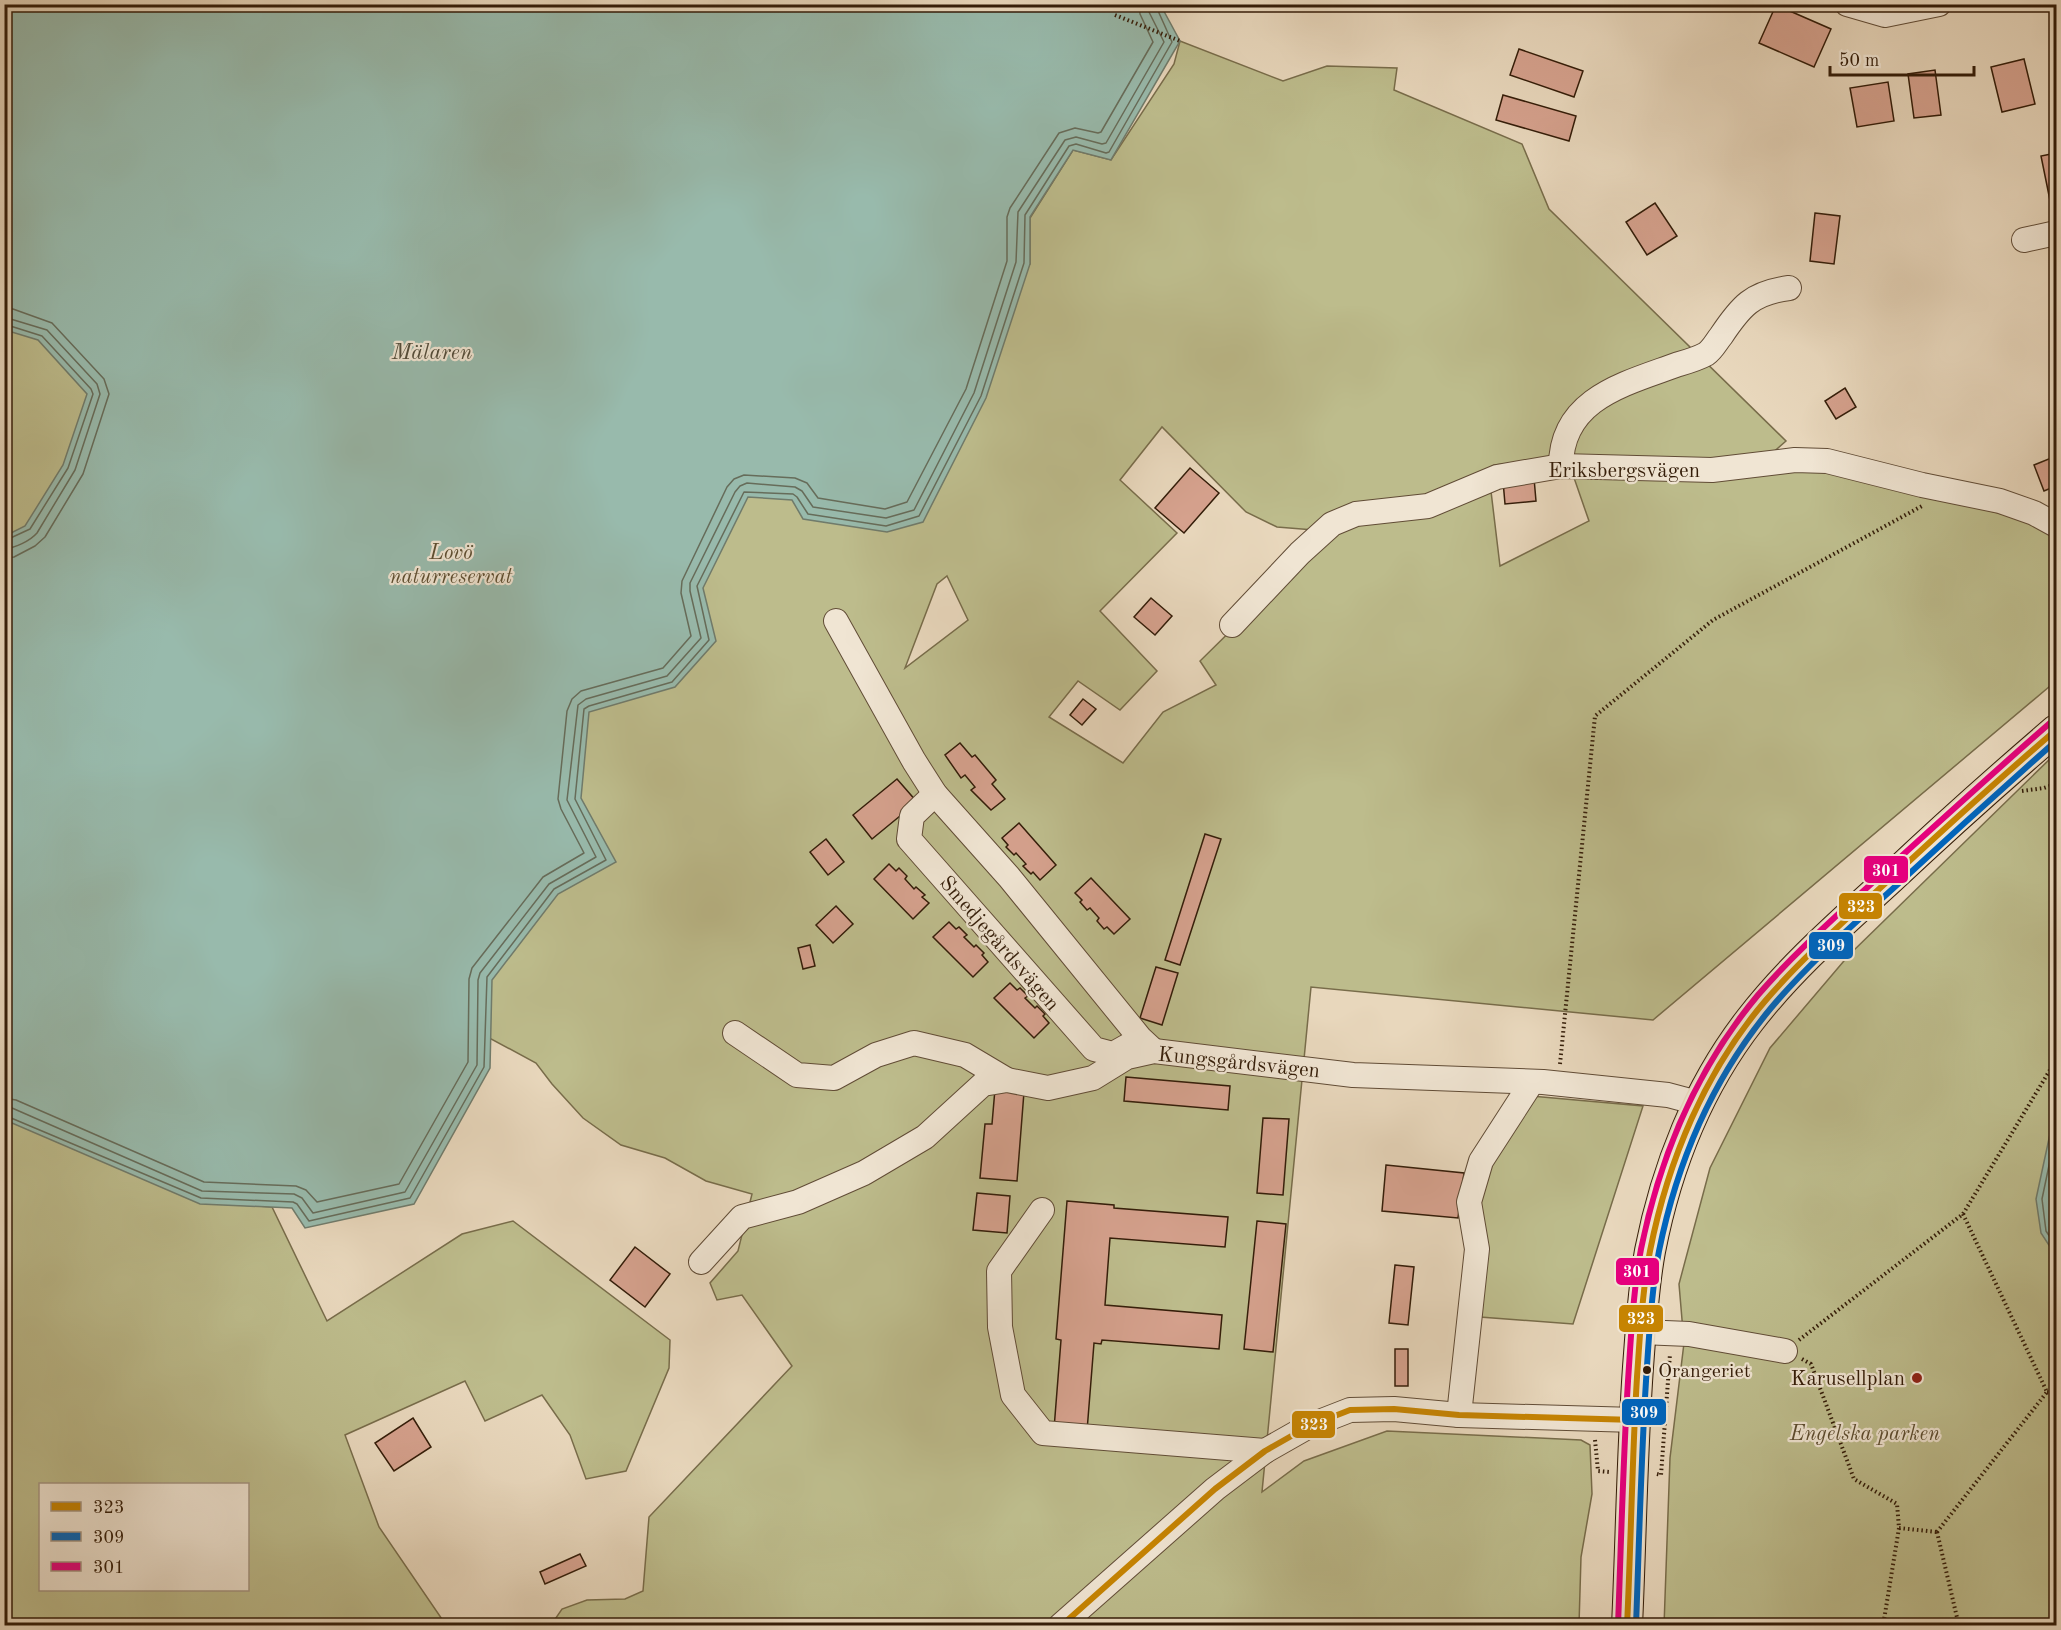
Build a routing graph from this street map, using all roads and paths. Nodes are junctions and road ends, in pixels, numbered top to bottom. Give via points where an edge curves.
1 (1939, 4) edge
2 (1849, 5) edge
3 (1115, 15) dead end
4 (1180, 41) dead end
5 (2056, 233) edge
6 (2024, 240) dead end
7 (1789, 288) dead end
8 (1562, 466) junction
9 (1949, 491) junction
10 (2056, 525) edge
11 (836, 621) dead end
12 (1232, 625) dead end
13 (2056, 730) edge
14 (2056, 784) edge
15 (2023, 785) dead end
16 (935, 794) junction
17 (735, 1033) dead end
18 (1147, 1045) junction
19 (2056, 1060) edge
20 (1008, 1080) junction
21 (1533, 1082) junction
22 (1558, 1083) junction
23 (1698, 1102) junction
24 (1042, 1210) dead end
25 (1963, 1214) junction
26 (701, 1262) dead end
27 (1641, 1332) junction
28 (1671, 1333) junction
29 (1785, 1351) junction
30 (2047, 1392) junction
31 (2056, 1393) edge
32 (1459, 1415) junction
33 (1595, 1420) junction
34 (1635, 1420) junction
35 (1265, 1451) junction
36 (1598, 1471) dead end
37 (1661, 1474) dead end
38 (1899, 1528) junction
39 (1936, 1532) junction
40 (1060, 1626) edge
41 (1627, 1626) edge
42 (1883, 1626) edge
43 (1959, 1626) edge

1 - 2 street via 1885,15
3 - 4 path
5 - 6 street
7 - 8 street via 1762,293 1749,301 1707,353 1610,390 1588,404 1569,428
8 - 9 street, Eriksbergsvägen via 1712,470 1795,460 1827,461
8 - 12 street, Eriksbergsvägen via 1497,477 1428,506 1356,514 1332,524
9 - 10 street, Eriksbergsvägen via 2000,501
9 - 22 path via 1713,620 1595,716
11 - 16 street
13 - 23 main road via 1812,950 1750,1020
14 - 15 path via 2015,792
16 - 18 street
16 - 18 street, Smedjegårdsvägen via 912,816 909,839 1094,1049 1113,1054
17 - 20 street via 797,1075 834,1078 876,1056 914,1043 965,1055
18 - 20 street, Kungsgårdsvägen via 1093,1078 1048,1088
18 - 21 street, Kungsgårdsvägen via 1353,1075
19 - 25 path
20 - 26 street, Kungsgårdsvägen via 983,1084 925,1137 864,1173 798,1202 742,1217
21 - 22 street, Kungsgårdsvägen
21 - 32 street via 1481,1161 1469,1202 1478,1250
22 - 23 street, Kungsgårdsvägen
23 - 27 main road via 1667,1182 1650,1252
24 - 35 street via 999,1271 1000,1327 1013,1395 1043,1432
25 - 29 path
25 - 30 path
27 - 28 street
27 - 34 main road
28 - 29 street
28 - 37 path
29 - 38 path via 1811,1364 1854,1479 1897,1504
30 - 31 path
30 - 39 path
32 - 33 street
32 - 35 street via 1394,1409 1350,1410 1309,1426
33 - 34 street
33 - 36 path
34 - 41 main road
35 - 40 street via 1215,1489
38 - 39 path
38 - 42 path
39 - 43 path

